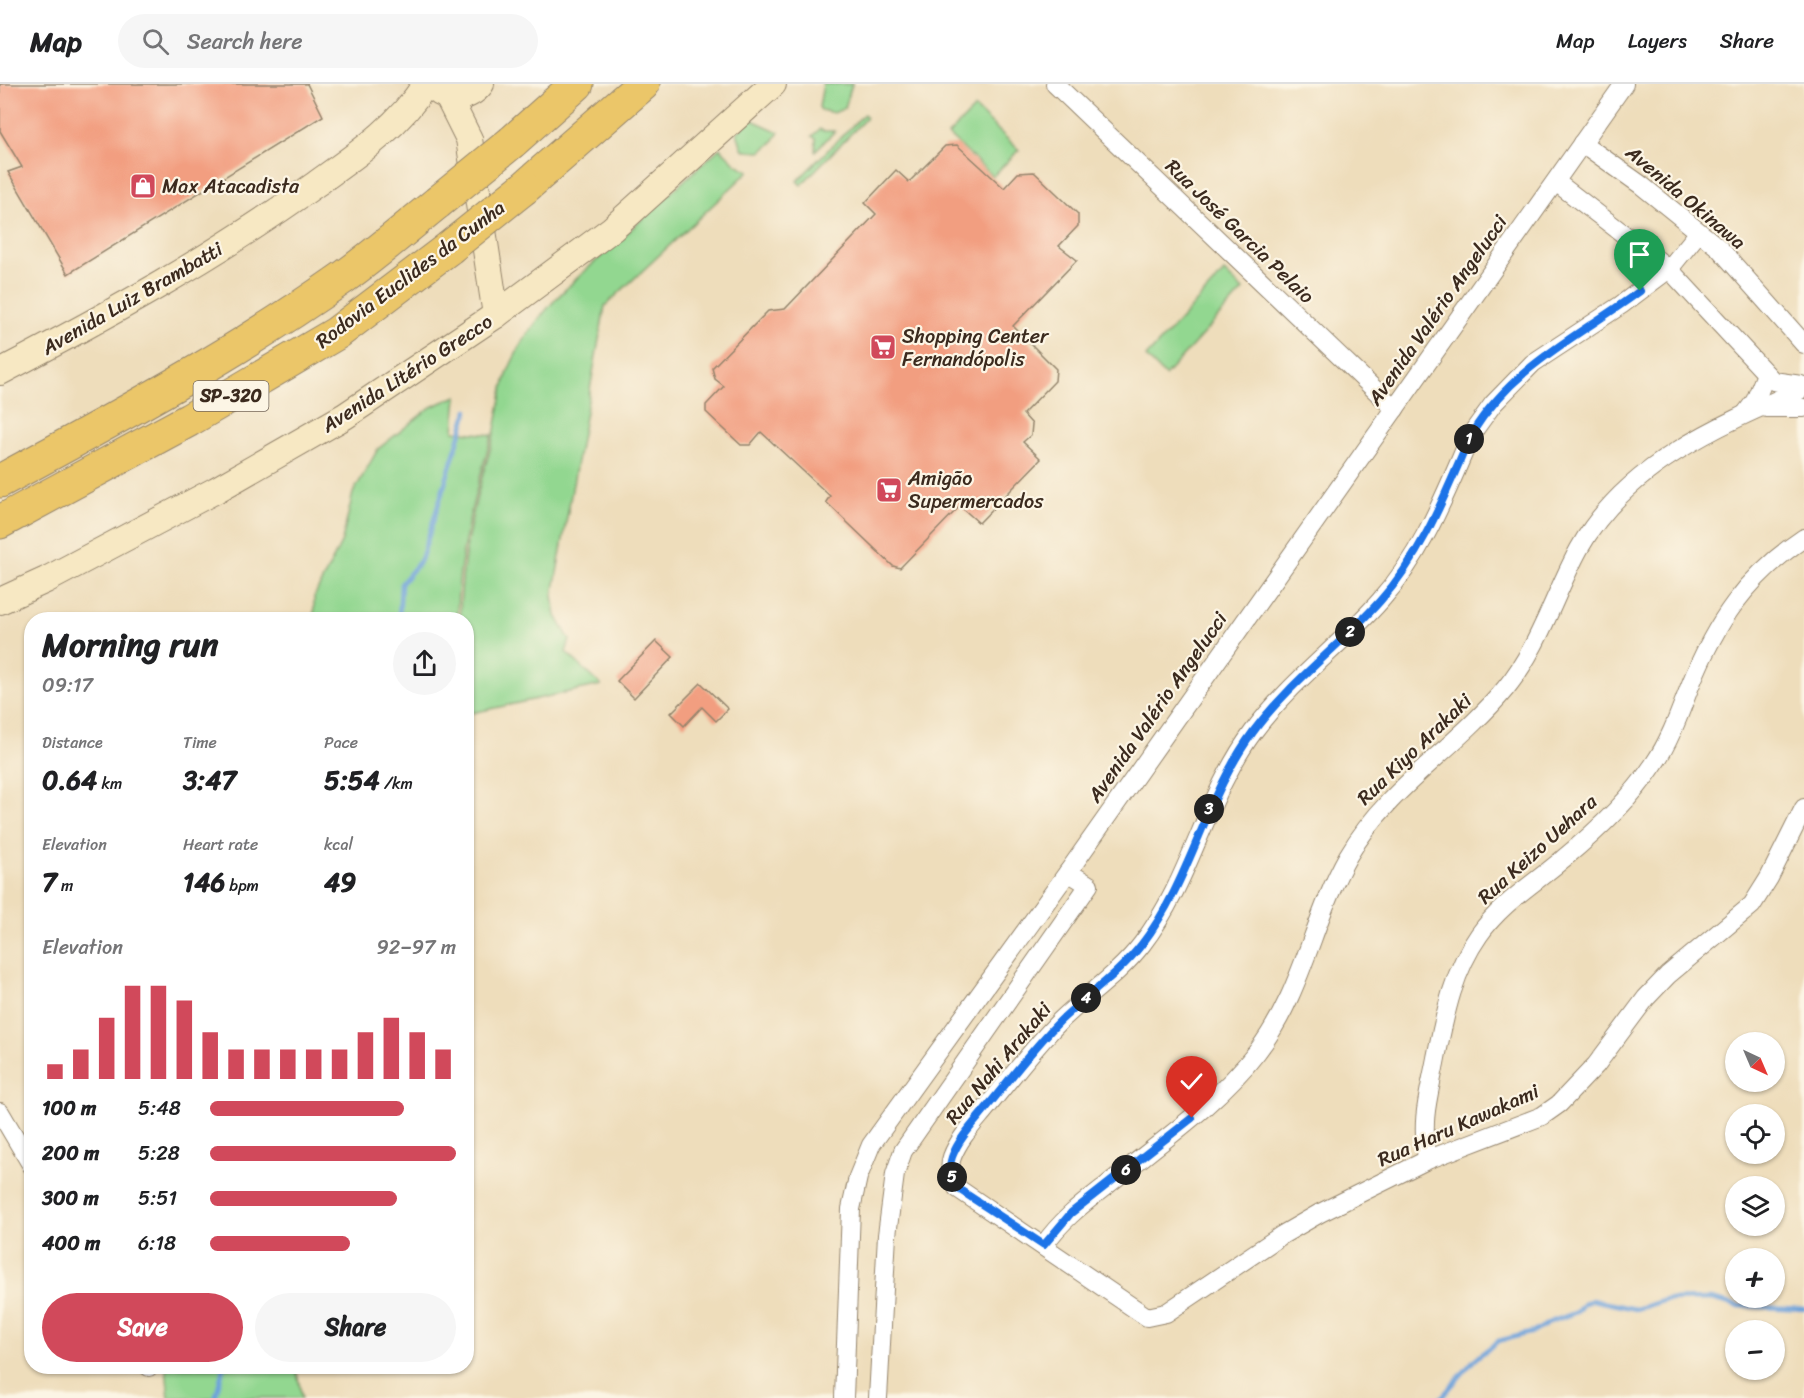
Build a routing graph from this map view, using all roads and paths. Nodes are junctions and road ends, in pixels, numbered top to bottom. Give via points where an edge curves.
1 (426, 84) edge
2 (577, 84) edge
3 (643, 84) edge
4 (773, 84) edge
5 (1055, 84) edge
6 (1624, 84) edge
7 (481, 85) edge
8 (440, 91) edge
9 (469, 139) junction
10 (1582, 143) junction
11 (1556, 182) junction
12 (1698, 232) junction
13 (1669, 269) junction
14 (496, 315) junction
15 (1804, 344) edge
16 (0, 372) edge
17 (1766, 374) junction
18 (1802, 385) edge
19 (1395, 409) junction
20 (1804, 409) edge
21 (1752, 410) junction
22 (0, 482) edge
23 (0, 522) edge
24 (1800, 544) edge
25 (0, 601) edge
26 (1804, 807) edge
27 (1068, 872) junction
28 (0, 1112) edge
29 (24, 1152) edge
30 (1427, 1161) junction
31 (1044, 1245) junction
32 (844, 1398) edge
33 (878, 1398) edge

1 - 16 main road, Avenida Luiz Brambatti via 386,133 292,201 173,279
2 - 22 highway, Rodovia Euclides da Cunha / SP-320, bridge via 512,142 345,276 229,351
3 - 23 highway, Rodovia Euclides da Cunha / SP-320, bridge via 524,188 337,333 189,420
4 - 14 main road, Avenida Litério Grecco via 612,229
5 - 19 street, Rua José Garcia Pelaio
6 - 10 street, Avenida Valério Angelucci
7 - 8 main road via 466,96
7 - 9 main road
8 - 9 main road
9 - 14 main road
10 - 11 street, Avenida Valério Angelucci
10 - 12 street, Avenida Okinawa
11 - 13 street
11 - 19 street, Avenida Valério Angelucci
12 - 13 street, Rua Nahi Arakaki
12 - 15 street, Avenida Okinawa via 1719,248
13 - 17 street
13 - 31 street, Rua Nahi Arakaki via 1533,363 1481,418 1410,563 1380,601 1273,707 1239,753 1209,808 1171,895 1143,943 1038,1044 963,1137 952,1158 951,1173 957,1188
14 - 25 main road, Avenida Litério Grecco via 345,416 216,490
17 - 18 street via 1773,381
17 - 21 street, Rua Kiyo Arakaki
18 - 20 street
18 - 21 street, Rua Kiyo Arakaki
19 - 27 street, Avenida Valério Angelucci
20 - 21 street
21 - 31 street, Rua Kiyo Arakaki via 1690,443 1647,472 1607,509 1580,548 1510,683 1457,740 1397,792 1353,848 1287,1008 1256,1054 1200,1112 1071,1213
24 - 30 street, Rua Keizo Uehara via 1761,574 1722,617 1664,748 1641,781 1588,837 1497,912 1470,949 1447,1004 1426,1103 1423,1126
26 - 30 street, Rua Haru Kawakami via 1752,905 1668,975 1573,1092 1542,1116
27 - 32 street, Avenida Valério Angelucci via 871,1145 851,1209
27 - 33 street via 1089,885 899,1157 887,1235
28 - 29 street
30 - 31 street, Rua Haru Kawakami via 1282,1235 1166,1313 1147,1317

